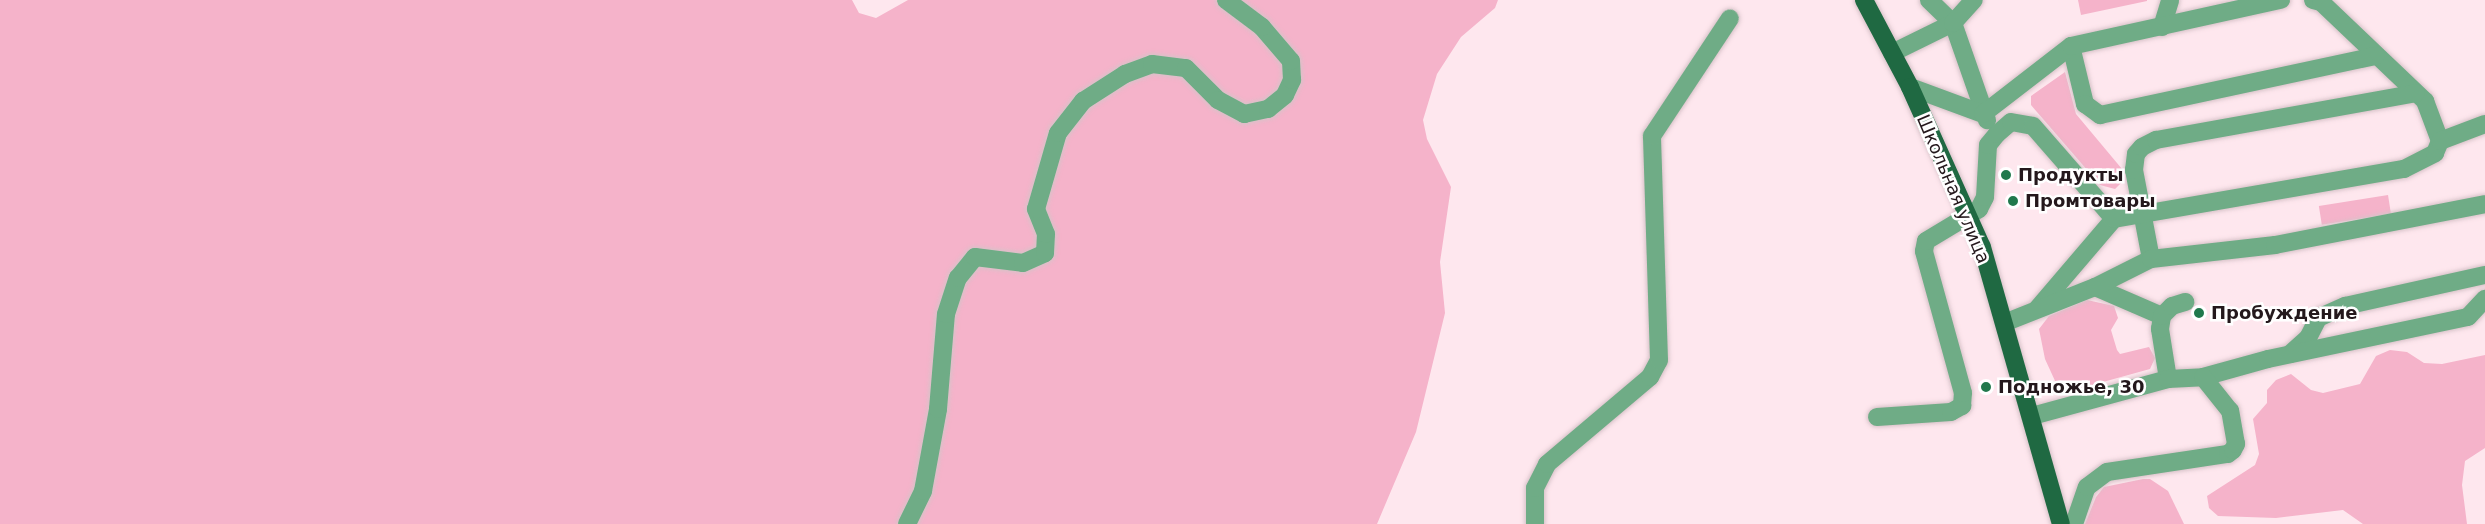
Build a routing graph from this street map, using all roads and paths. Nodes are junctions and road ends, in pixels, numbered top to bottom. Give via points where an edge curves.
1 (1226, 0) edge
2 (1864, 0) edge
3 (1929, 0) edge
4 (1974, 0) edge
5 (2170, 0) edge
6 (2281, 0) edge
7 (2313, 0) edge
8 (1730, 18) dead end
9 (1953, 23) junction
10 (2162, 27) junction
11 (2072, 46) junction
12 (1892, 53) junction
13 (2376, 56) junction
14 (1910, 87) junction
15 (2416, 93) junction
16 (1983, 114) junction
17 (2485, 124) edge
18 (1996, 134) junction
19 (2440, 141) junction
20 (2485, 204) edge
21 (2142, 215) junction
22 (1970, 217) junction
23 (2114, 219) junction
24 (2151, 259) junction
25 (2485, 276) edge
26 (2095, 286) junction
27 (2485, 299) edge
28 (2185, 302) dead end
29 (2037, 309) junction
30 (2162, 316) junction
31 (2004, 323) junction
32 (2290, 354) junction
33 (2203, 377) junction
34 (2168, 379) junction
35 (2032, 416) junction
36 (1877, 417) dead end
37 (907, 524) edge
38 (1535, 524) edge
39 (2061, 524) edge
40 (2074, 524) edge

1 - 37 lane via 1262,27 1291,61 1292,80 1285,94 1268,109 1244,114 1218,100 1186,68 1152,63 1125,74 1083,101 1058,132 1036,209 1046,234 1045,253 1023,263 975,257 958,278 946,314 938,409 923,491
2 - 12 main road, Школьная улица
3 - 9 lane
4 - 9 lane
5 - 10 lane
6 - 10 lane
7 - 13 lane via 2321,2
8 - 38 lane via 1652,136 1659,360 1650,376 1547,464 1535,488
9 - 12 lane
9 - 16 lane
10 - 11 lane
11 - 13 lane via 2085,104 2100,115
11 - 16 lane
12 - 14 main road, Школьная улица
13 - 15 lane
14 - 16 lane
14 - 22 main road, Школьная улица
15 - 19 lane via 2433,114
15 - 21 lane via 2156,140 2136,154 2134,170
16 - 18 lane
17 - 19 lane
18 - 22 lane via 1988,145 1984,197
18 - 23 lane via 2011,122 2033,126
19 - 21 lane via 2435,153 2423,163 2404,169
20 - 24 lane via 2275,245
21 - 23 lane
21 - 24 lane
22 - 31 main road, Школьная улица
22 - 36 lane via 1926,241 1924,251 1963,393 1962,406 1951,411
23 - 29 lane
24 - 26 lane
25 - 32 lane via 2345,306 2318,318 2308,338
26 - 29 lane
26 - 30 lane
27 - 32 lane via 2468,317
28 - 30 lane via 2172,306
29 - 31 lane
30 - 34 lane via 2160,329
31 - 35 main road, Школьная улица
32 - 33 lane
33 - 34 lane
33 - 40 lane via 2230,411 2236,444 2233,450 2228,454 2107,472 2087,487
34 - 35 lane
35 - 39 main road, Школьная улица

